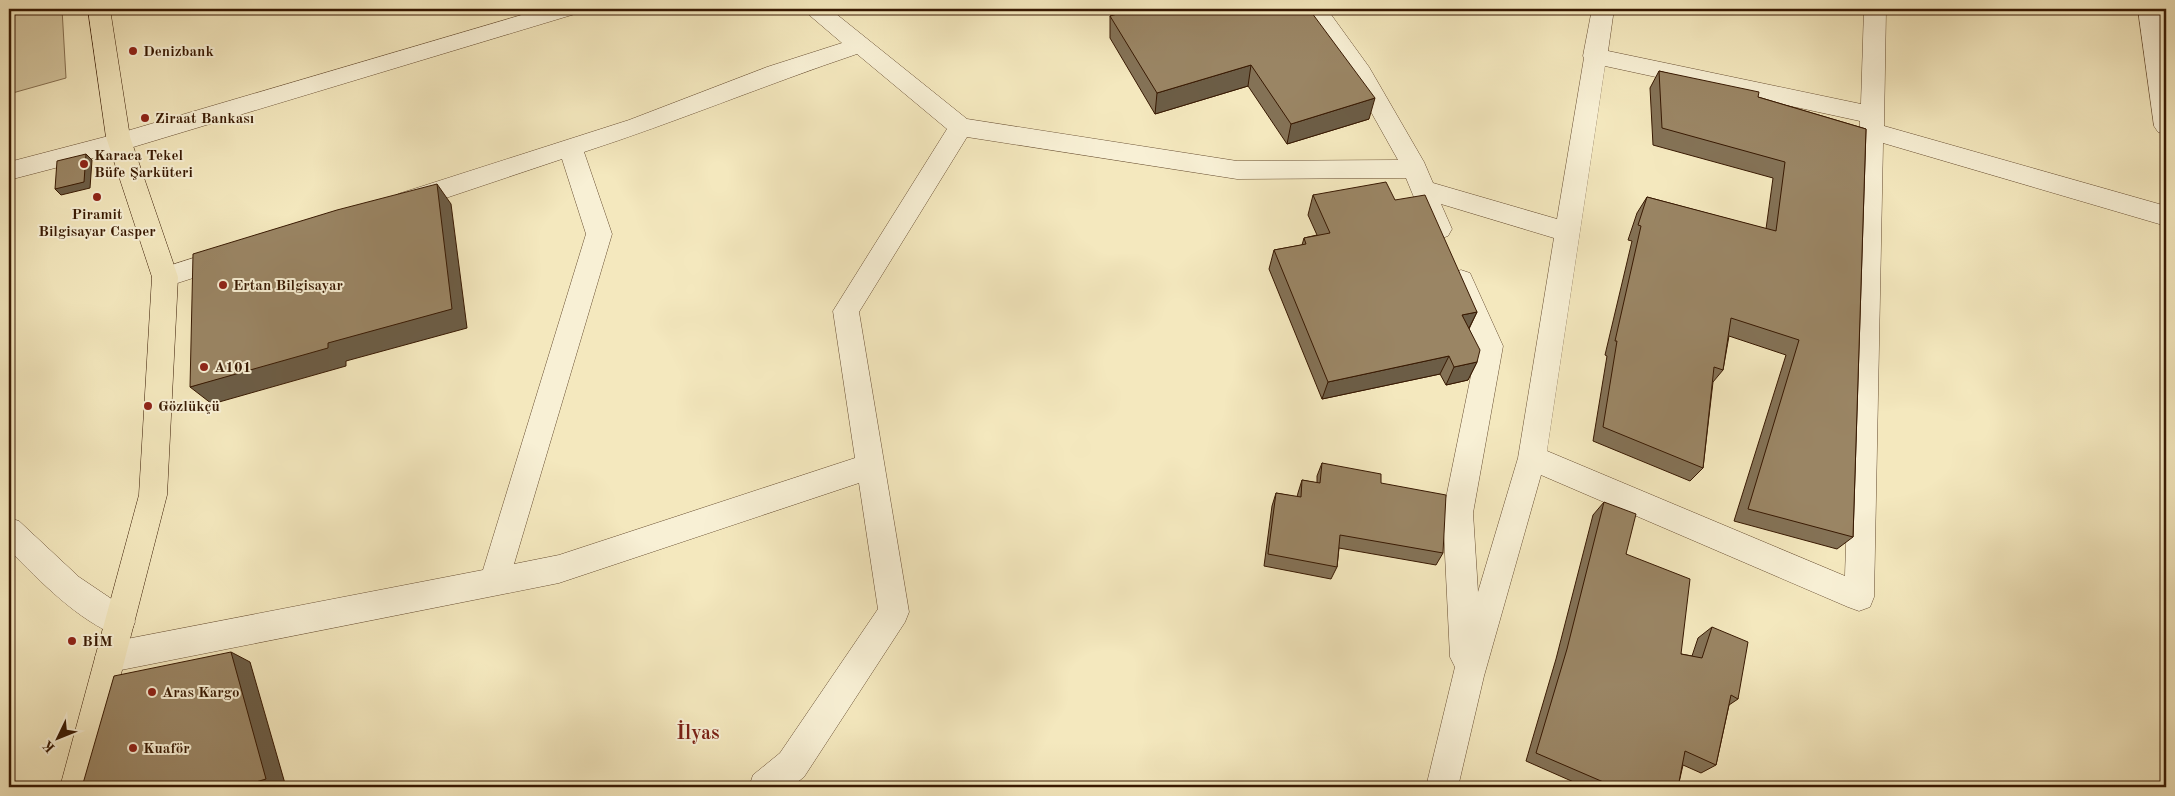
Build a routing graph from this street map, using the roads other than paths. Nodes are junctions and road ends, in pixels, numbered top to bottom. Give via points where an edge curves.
1 (99, 9) edge
2 (567, 9) edge
3 (816, 9) edge
4 (1316, 9) edge
5 (1603, 9) edge
6 (1875, 9) edge
7 (2149, 9) edge
8 (860, 45) junction
9 (1594, 56) junction
10 (1872, 123) junction
11 (2166, 126) edge
12 (961, 127) junction
13 (120, 142) junction
14 (571, 149) junction
15 (9, 171) edge
16 (1418, 179) junction
17 (382, 209) edge
18 (2166, 216) edge
19 (1567, 232) junction
20 (250, 250) edge
21 (165, 277) junction
22 (1532, 458) junction
23 (871, 466) junction
24 (9, 531) edge
25 (494, 582) junction
26 (120, 622) junction
27 (111, 657) junction
28 (1468, 676) junction
29 (76, 787) edge
30 (765, 787) edge
31 (1442, 787) edge

1 - 13 main road
2 - 13 street
3 - 8 street
4 - 16 street via 1361,73
5 - 9 street
6 - 10 street
7 - 11 street
8 - 12 street
8 - 14 street
9 - 10 street
9 - 19 street
10 - 18 street
10 - 22 street via 1859,596
12 - 16 street via 1237,170
12 - 23 street via 846,311
13 - 15 street
13 - 21 main road
14 - 17 street
14 - 25 street via 599,234
16 - 19 street
16 - 28 street via 1490,346 1458,513
19 - 22 street
20 - 21 street
21 - 26 main road via 153,495
22 - 28 street
23 - 25 street via 559,569
23 - 30 street via 894,612 792,765
24 - 26 street via 68,587
25 - 27 street
26 - 27 main road
27 - 29 main road
28 - 31 street

